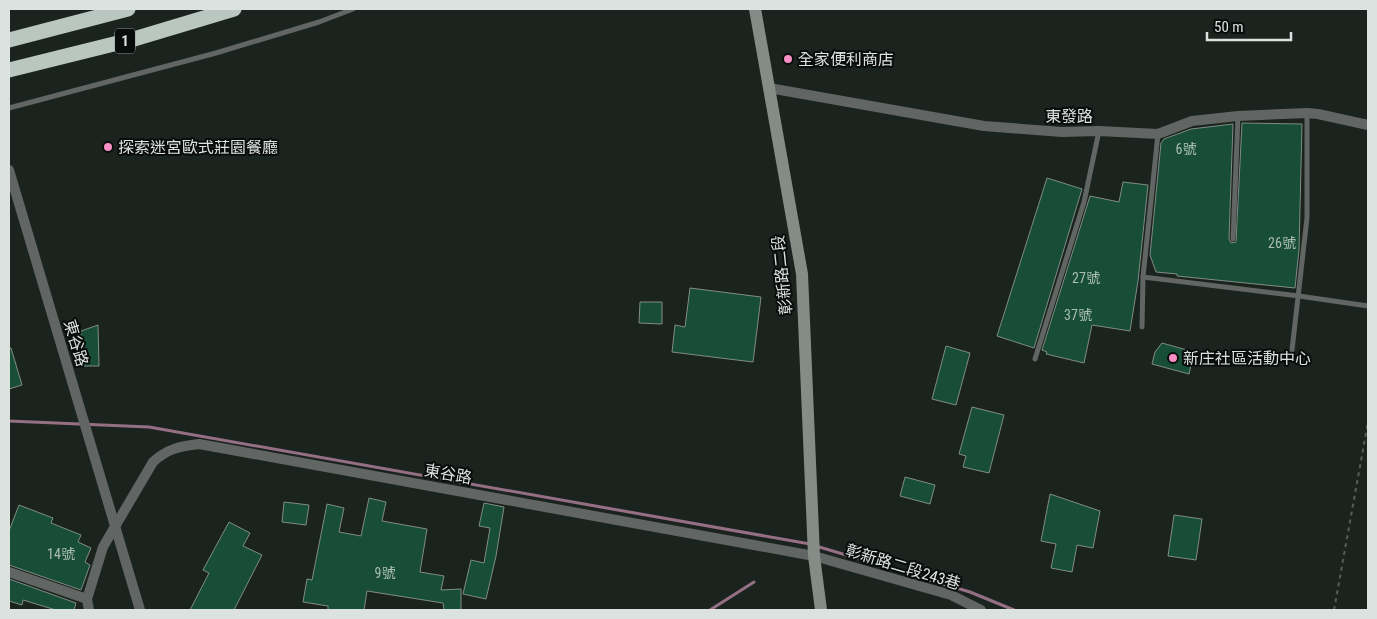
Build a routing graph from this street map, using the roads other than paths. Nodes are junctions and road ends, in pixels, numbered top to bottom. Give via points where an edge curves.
1 (128, 9) edge
2 (234, 9) edge
3 (353, 9) edge
4 (755, 9) edge
5 (9, 40) edge
6 (11, 69) edge
7 (769, 88) junction
8 (9, 108) edge
9 (1307, 113) junction
10 (1238, 116) junction
11 (1368, 124) edge
12 (1099, 131) junction
13 (1158, 134) junction
14 (9, 170) edge
15 (1233, 239) dead end
16 (1143, 277) junction
17 (1299, 296) junction
18 (1368, 306) edge
19 (1142, 327) dead end
20 (1292, 350) dead end
21 (1035, 360) dead end
22 (115, 525) junction
23 (814, 556) junction
24 (9, 572) edge
25 (87, 599) junction
26 (89, 610) edge
27 (140, 610) edge
28 (821, 610) edge
29 (981, 610) edge

1 - 5 highway, 1
2 - 6 highway, 1 via 134,39
3 - 8 lane via 216,53
4 - 7 street, 彰新路二段
7 - 12 street, 東發路 via 984,126 1062,132
7 - 23 street, 彰新路二段 via 802,274
9 - 10 street, 東發路
9 - 11 street, 東發路
9 - 17 lane via 1306,218
10 - 13 street, 東發路 via 1192,120
10 - 15 lane
12 - 13 street, 東發路
12 - 21 lane via 1084,202
13 - 16 lane
14 - 22 street, 東谷路
16 - 17 lane
16 - 19 lane
17 - 18 lane
17 - 20 lane
22 - 23 street, 東谷路 via 153,462 164,452 199,444
22 - 25 street, 東谷路 via 103,547
22 - 27 street, 東谷路
23 - 28 street
23 - 29 street, 彰新路二段243巷 via 951,595
24 - 25 street
25 - 26 street, 東谷路

